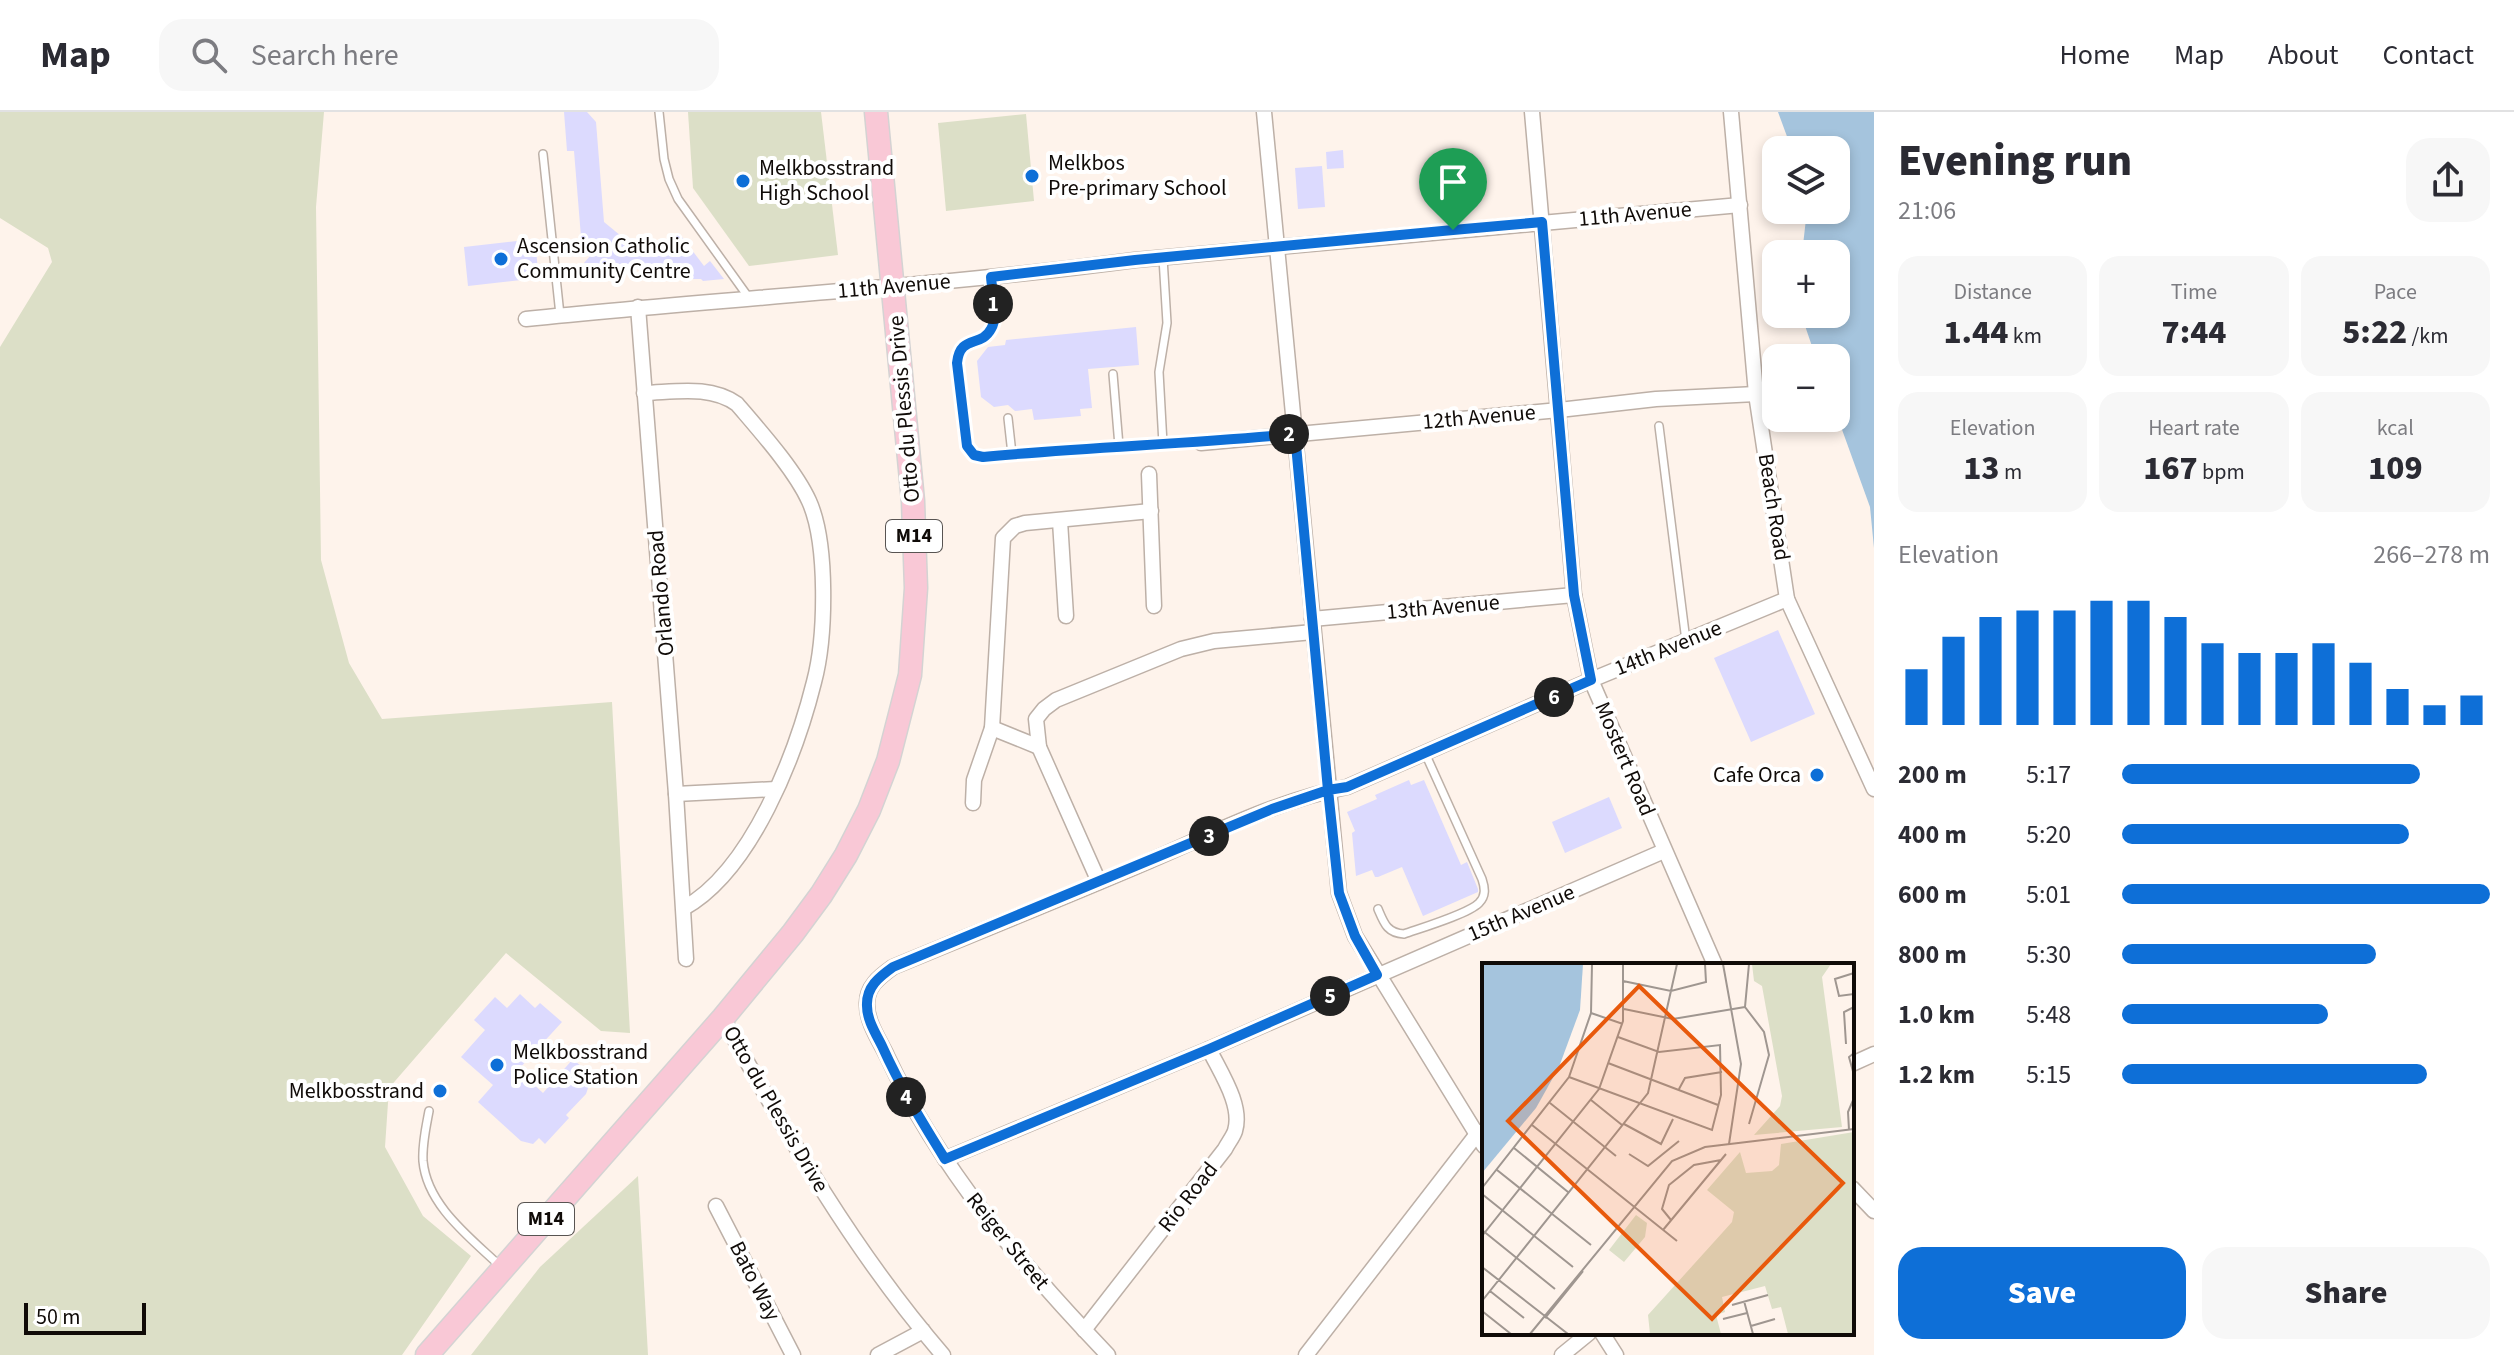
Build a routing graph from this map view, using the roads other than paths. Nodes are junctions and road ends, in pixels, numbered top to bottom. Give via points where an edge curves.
1 (659, 112) edge
2 (876, 112) edge
3 (1264, 112) edge
4 (1532, 112) edge
5 (1731, 112) edge
6 (543, 154) dead end
7 (1740, 205) junction
8 (1542, 222) junction
9 (1277, 247) junction
10 (1163, 258) junction
11 (991, 277) junction
12 (892, 286) junction
13 (749, 298) junction
14 (638, 307) junction
15 (560, 315) junction
16 (526, 319) dead end
17 (1113, 374) dead end
18 (644, 393) junction
19 (1756, 394) junction
20 (1559, 410) junction
21 (1008, 418) dead end
22 (1659, 426) dead end
23 (1295, 434) junction
24 (1201, 443) joint
25 (1163, 444) junction
26 (1119, 446) junction
27 (1012, 454) junction
28 (1149, 474) dead end
29 (1151, 511) junction
30 (1060, 521) junction
31 (1574, 595) junction
32 (1787, 599) junction
33 (1154, 606) dead end
34 (1066, 616) dead end
35 (1312, 626) junction
36 (1686, 641) junction
37 (1591, 680) junction
38 (992, 728) junction
39 (1039, 747) junction
40 (1425, 753) junction
41 (776, 789) junction
42 (1874, 789) edge
43 (1328, 790) junction
44 (676, 794) junction
45 (973, 803) dead end
46 (1664, 851) junction
47 (1099, 882) junction
48 (684, 908) junction
49 (1378, 909) dead end
50 (686, 959) dead end
51 (1714, 963) edge
52 (1377, 975) junction
53 (870, 988) joint
54 (723, 1018) junction
55 (1209, 1049) junction
56 (1874, 1054) edge
57 (1854, 1063) edge
58 (429, 1111) dead end
59 (1482, 1137) edge
60 (945, 1159) junction
61 (1854, 1190) edge
62 (716, 1206) dead end
63 (1874, 1211) edge
64 (503, 1268) junction
65 (1084, 1330) junction
66 (923, 1331) junction
67 (1587, 1335) edge
68 (1603, 1335) edge
69 (427, 1355) edge
70 (793, 1355) edge
71 (878, 1355) edge
72 (943, 1355) edge
73 (1108, 1355) edge
74 (1306, 1355) edge
75 (1562, 1355) edge
76 (1616, 1355) edge

1 - 13 lane via 664,159 678,199
2 - 12 main road, Otto du Plessis Drive / M14
3 - 9 street
4 - 8 street, Mostert Road
5 - 7 street, Beach Road
6 - 15 lane
7 - 8 street, 11th Avenue
7 - 19 street, Beach Road
8 - 9 street, 11th Avenue
8 - 20 street, Mostert Road
9 - 10 street, 11th Avenue
9 - 23 street
10 - 11 street, 11th Avenue
10 - 25 lane
11 - 12 street, 11th Avenue
11 - 27 lane via 991,330 962,347 957,363 970,451 983,457
12 - 13 street, 11th Avenue
12 - 54 main road, Otto du Plessis Drive / M14 via 913,501 916,588 910,675 888,761 846,855 793,933
13 - 14 street, 11th Avenue
14 - 15 street, 11th Avenue
14 - 18 street, Orlando Road
15 - 16 street, 11th Avenue
17 - 26 lane
18 - 41 street via 724,395 750,419 810,503 821,549 818,659
18 - 44 street, Orlando Road
19 - 20 street, 12th Avenue
19 - 32 street, Beach Road
20 - 23 street, 12th Avenue
20 - 31 street, Mostert Road
21 - 27 lane
22 - 36 lane
23 - 24 street, 12th Avenue
23 - 35 street
24 - 25 lane
25 - 26 lane
26 - 27 lane
28 - 29 street
29 - 30 street
29 - 33 street
30 - 34 street
30 - 38 street via 1025,523 1003,538
31 - 35 street, 13th Avenue
31 - 37 street, Mostert Road
32 - 36 street, 14th Avenue
32 - 42 street, Beach Road
35 - 39 street, 13th Avenue via 1181,649 1056,700 1036,719
35 - 43 street
36 - 37 street, 14th Avenue
37 - 40 street, 14th Avenue
37 - 46 street, Mostert Road
38 - 39 street
38 - 45 street via 974,780
39 - 47 street
40 - 43 street, 14th Avenue
40 - 49 lane via 1482,879 1484,896 1474,907 1404,934 1388,929
41 - 44 street
41 - 48 street via 742,851
43 - 47 street, 14th Avenue
43 - 52 street via 1339,893
44 - 48 street, Orlando Road
46 - 51 street, Mostert Road
46 - 52 street, 15th Avenue
47 - 53 street, 14th Avenue via 893,967
48 - 50 street, Orlando Road
52 - 55 street, 15th Avenue
52 - 59 street
53 - 60 street, Reiger Street via 871,1022 904,1094
54 - 64 main road, M14
54 - 66 street, Otto du Plessis Drive via 807,1168
55 - 60 street, 15th Avenue
55 - 65 street, Rio Road via 1231,1096 1235,1131
56 - 57 street
58 - 64 lane via 423,1164 432,1190
59 - 74 street
60 - 65 street, Reiger Street via 984,1214
61 - 63 street
62 - 70 street, Bato Way
64 - 69 main road, M14
65 - 73 street, Reiger Street
66 - 71 street
66 - 72 street, Otto du Plessis Drive
67 - 75 street
68 - 76 street

